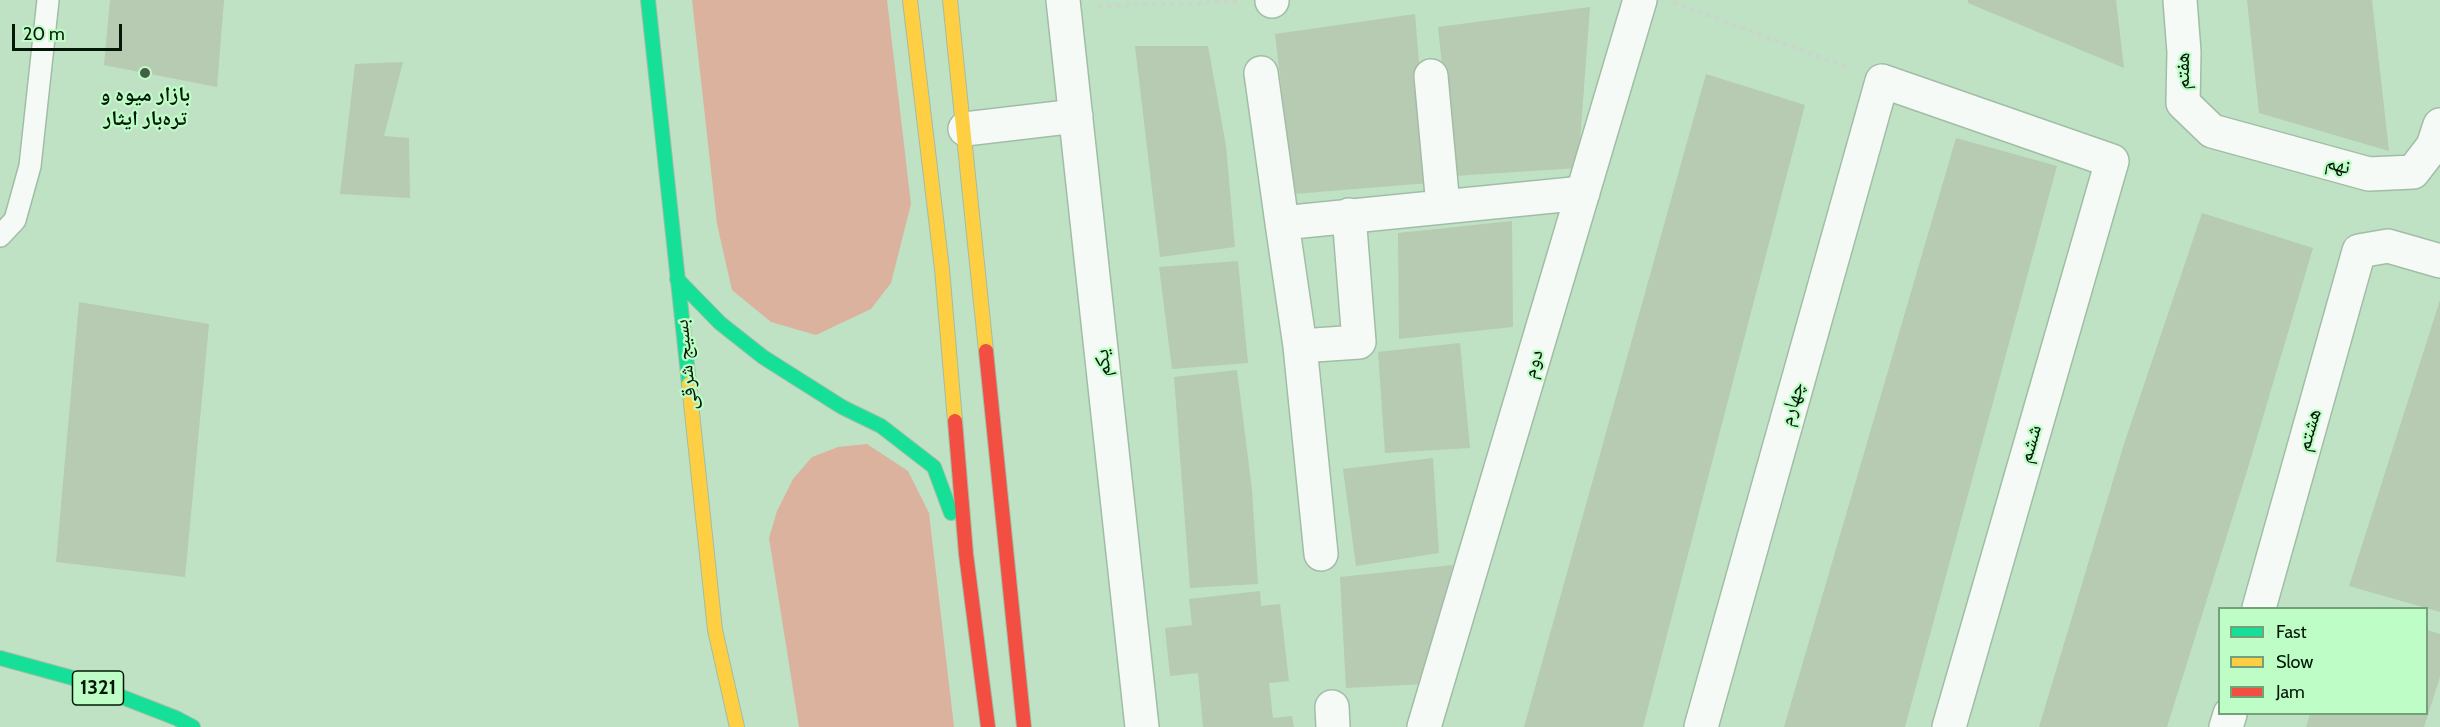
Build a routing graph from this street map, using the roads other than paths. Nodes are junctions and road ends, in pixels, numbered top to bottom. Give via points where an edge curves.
1 (48, 0) edge
2 (648, 0) edge
3 (910, 0) edge
4 (951, 0) edge
5 (1640, 0) edge
6 (2180, 0) edge
7 (1064, 4) edge
8 (1262, 73) dead end
9 (1431, 76) dead end
10 (1076, 116) junction
11 (2440, 125) edge
12 (965, 129) junction
13 (2212, 131) joint
14 (2112, 161) joint
15 (1583, 193) junction
16 (1443, 206) junction
17 (1349, 215) junction
18 (1282, 222) junction
19 (0, 236) edge
20 (2440, 261) edge
21 (979, 266) junction
22 (942, 269) junction
23 (677, 279) junction
24 (1300, 346) junction
25 (966, 554) junction
26 (1321, 554) dead end
27 (2260, 607) edge
28 (0, 658) edge
29 (193, 727) edge
30 (736, 727) edge
31 (988, 727) edge
32 (1023, 727) edge
33 (1142, 727) edge
34 (1424, 727) edge
35 (1701, 727) edge
36 (1949, 727) edge

1 - 19 lane via 30,166 15,220
2 - 23 main road, بسیج شرقی
3 - 22 main road
4 - 12 main road
5 - 15 street, دوم
6 - 13 street, هفتم via 2183,103
7 - 10 street, یکم
8 - 18 street
9 - 16 street
10 - 12 street
10 - 33 street, یکم
11 - 13 street, نهم via 2433,146 2413,172 2369,174
12 - 21 main road
14 - 35 street, چهارم via 1882,81
14 - 36 street, ششم
15 - 16 street
15 - 34 street, دوم
16 - 17 street
17 - 18 street
17 - 24 street via 1359,342
18 - 24 street
20 - 27 street, هشتم via 2388,246 2359,251
21 - 22 main road
21 - 32 main road
22 - 25 main road
23 - 25 main road via 720,323 763,357 842,407 881,426 934,467
23 - 30 main road, بسیج شرقی via 715,630
24 - 26 street
25 - 31 main road
28 - 29 main road, 1321 via 73,678

